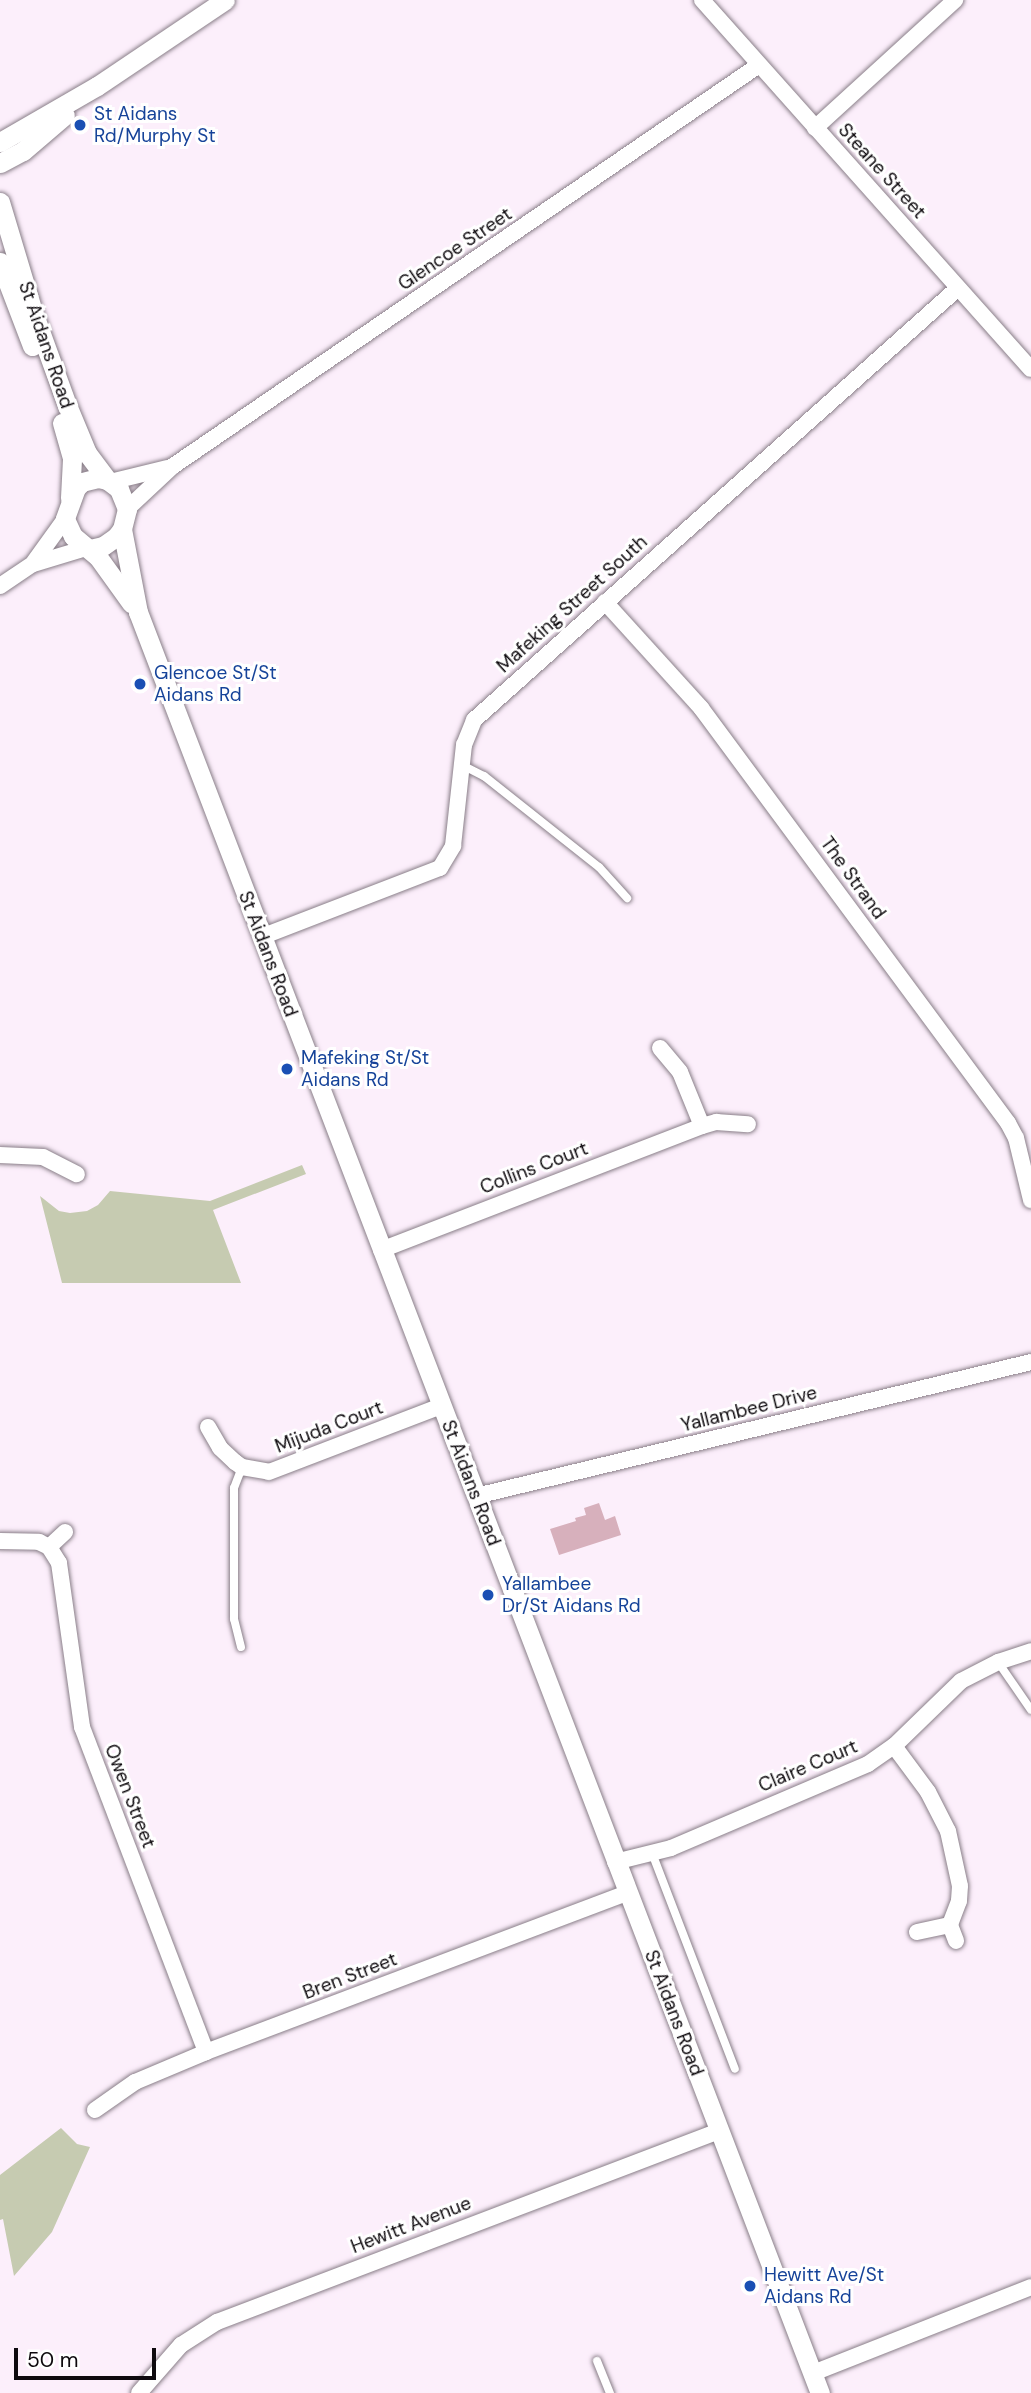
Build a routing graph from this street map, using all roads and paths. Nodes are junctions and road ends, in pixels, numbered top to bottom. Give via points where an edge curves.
1 (225, 0) edge
2 (702, 0) edge
3 (955, 0) edge
4 (759, 65) junction
5 (97, 86) junction
6 (815, 128) junction
7 (0, 142) edge
8 (0, 163) edge
9 (0, 202) edge
10 (0, 262) edge
11 (958, 288) junction
12 (1031, 369) edge
13 (173, 466) junction
14 (109, 481) junction
15 (70, 498) junction
16 (127, 509) junction
17 (65, 519) junction
18 (122, 529) junction
19 (88, 549) junction
20 (33, 564) junction
21 (0, 586) edge
22 (605, 602) junction
23 (138, 612) junction
24 (461, 765) junction
25 (627, 898) dead end
26 (261, 937) junction
27 (660, 1048) dead end
28 (748, 1124) dead end
29 (702, 1126) junction
30 (0, 1155) edge
31 (77, 1174) dead end
32 (1031, 1200) edge
33 (381, 1250) junction
34 (1031, 1362) edge
35 (441, 1406) junction
36 (208, 1427) dead end
37 (242, 1467) junction
38 (476, 1496) junction
39 (65, 1532) dead end
40 (0, 1541) edge
41 (49, 1547) junction
42 (241, 1647) dead end
43 (1031, 1651) edge
44 (998, 1662) junction
45 (1031, 1710) edge
46 (894, 1746) junction
47 (652, 1853) junction
48 (615, 1861) junction
49 (628, 1893) junction
50 (950, 1925) junction
51 (917, 1932) dead end
52 (956, 1941) dead end
53 (206, 2052) junction
54 (735, 2069) dead end
55 (95, 2110) dead end
56 (719, 2131) junction
57 (1031, 2287) edge
58 (597, 2361) dead end
59 (813, 2373) junction
60 (139, 2393) edge
61 (610, 2393) edge
62 (820, 2393) edge

1 - 5 street
2 - 4 street, Steane Street
3 - 6 street
4 - 6 street, Steane Street
4 - 13 street, Glencoe Street
5 - 7 street
5 - 8 street via 35,142
6 - 11 street, Steane Street
9 - 14 street, St Aidans Road via 74,424 87,453
10 - 15 street, St Aidans Road via 67,438 72,459
11 - 12 street, Steane Street
11 - 22 street, Mafeking Street South
13 - 14 street, Glencoe Street
13 - 16 street, Glencoe Street
14 - 15 street via 82,482
14 - 16 street via 124,495
15 - 17 street
16 - 18 street
17 - 19 street via 73,536
17 - 20 street
18 - 19 street via 110,543
18 - 23 street, St Aidans Road
19 - 20 street
19 - 23 street, St Aidans Road via 108,568
20 - 21 street
22 - 24 street, Mafeking Street South via 474,720
22 - 32 street, The Strand via 702,708 1008,1123
23 - 26 street, St Aidans Road
24 - 25 lane via 484,776 599,867
24 - 26 street, Mafeking Street South via 453,846 440,868
26 - 33 street, St Aidans Road
27 - 29 street via 680,1072
28 - 29 street, Collins Court via 733,1121
29 - 33 street, Collins Court
30 - 31 street via 43,1157
33 - 35 street, St Aidans Road
34 - 38 street, Yallambee Drive
35 - 37 street, Mijuda Court via 283,1469 269,1472
35 - 38 street, St Aidans Road
36 - 37 street via 220,1448
37 - 42 lane via 234,1488 234,1619
38 - 48 street, St Aidans Road
39 - 41 street
40 - 41 street via 29,1541
41 - 53 street, Owen Street via 62,1575 82,1727
43 - 44 street, Claire Court
44 - 45 lane
44 - 46 street, Claire Court via 948,1691
46 - 47 street, Claire Court via 847,1774
46 - 50 street via 929,1792 948,1831 960,1886
47 - 48 street, Claire Court
47 - 54 lane, St Aidans Road
48 - 49 street, St Aidans Road
49 - 53 street, Bren Street
49 - 56 street, St Aidans Road
50 - 51 street
50 - 52 street
53 - 55 street, Bren Street via 135,2081
56 - 59 street, St Aidans Road
56 - 60 street, Hewitt Avenue via 217,2322 181,2345
57 - 59 street
58 - 61 lane
59 - 62 street, St Aidans Road

